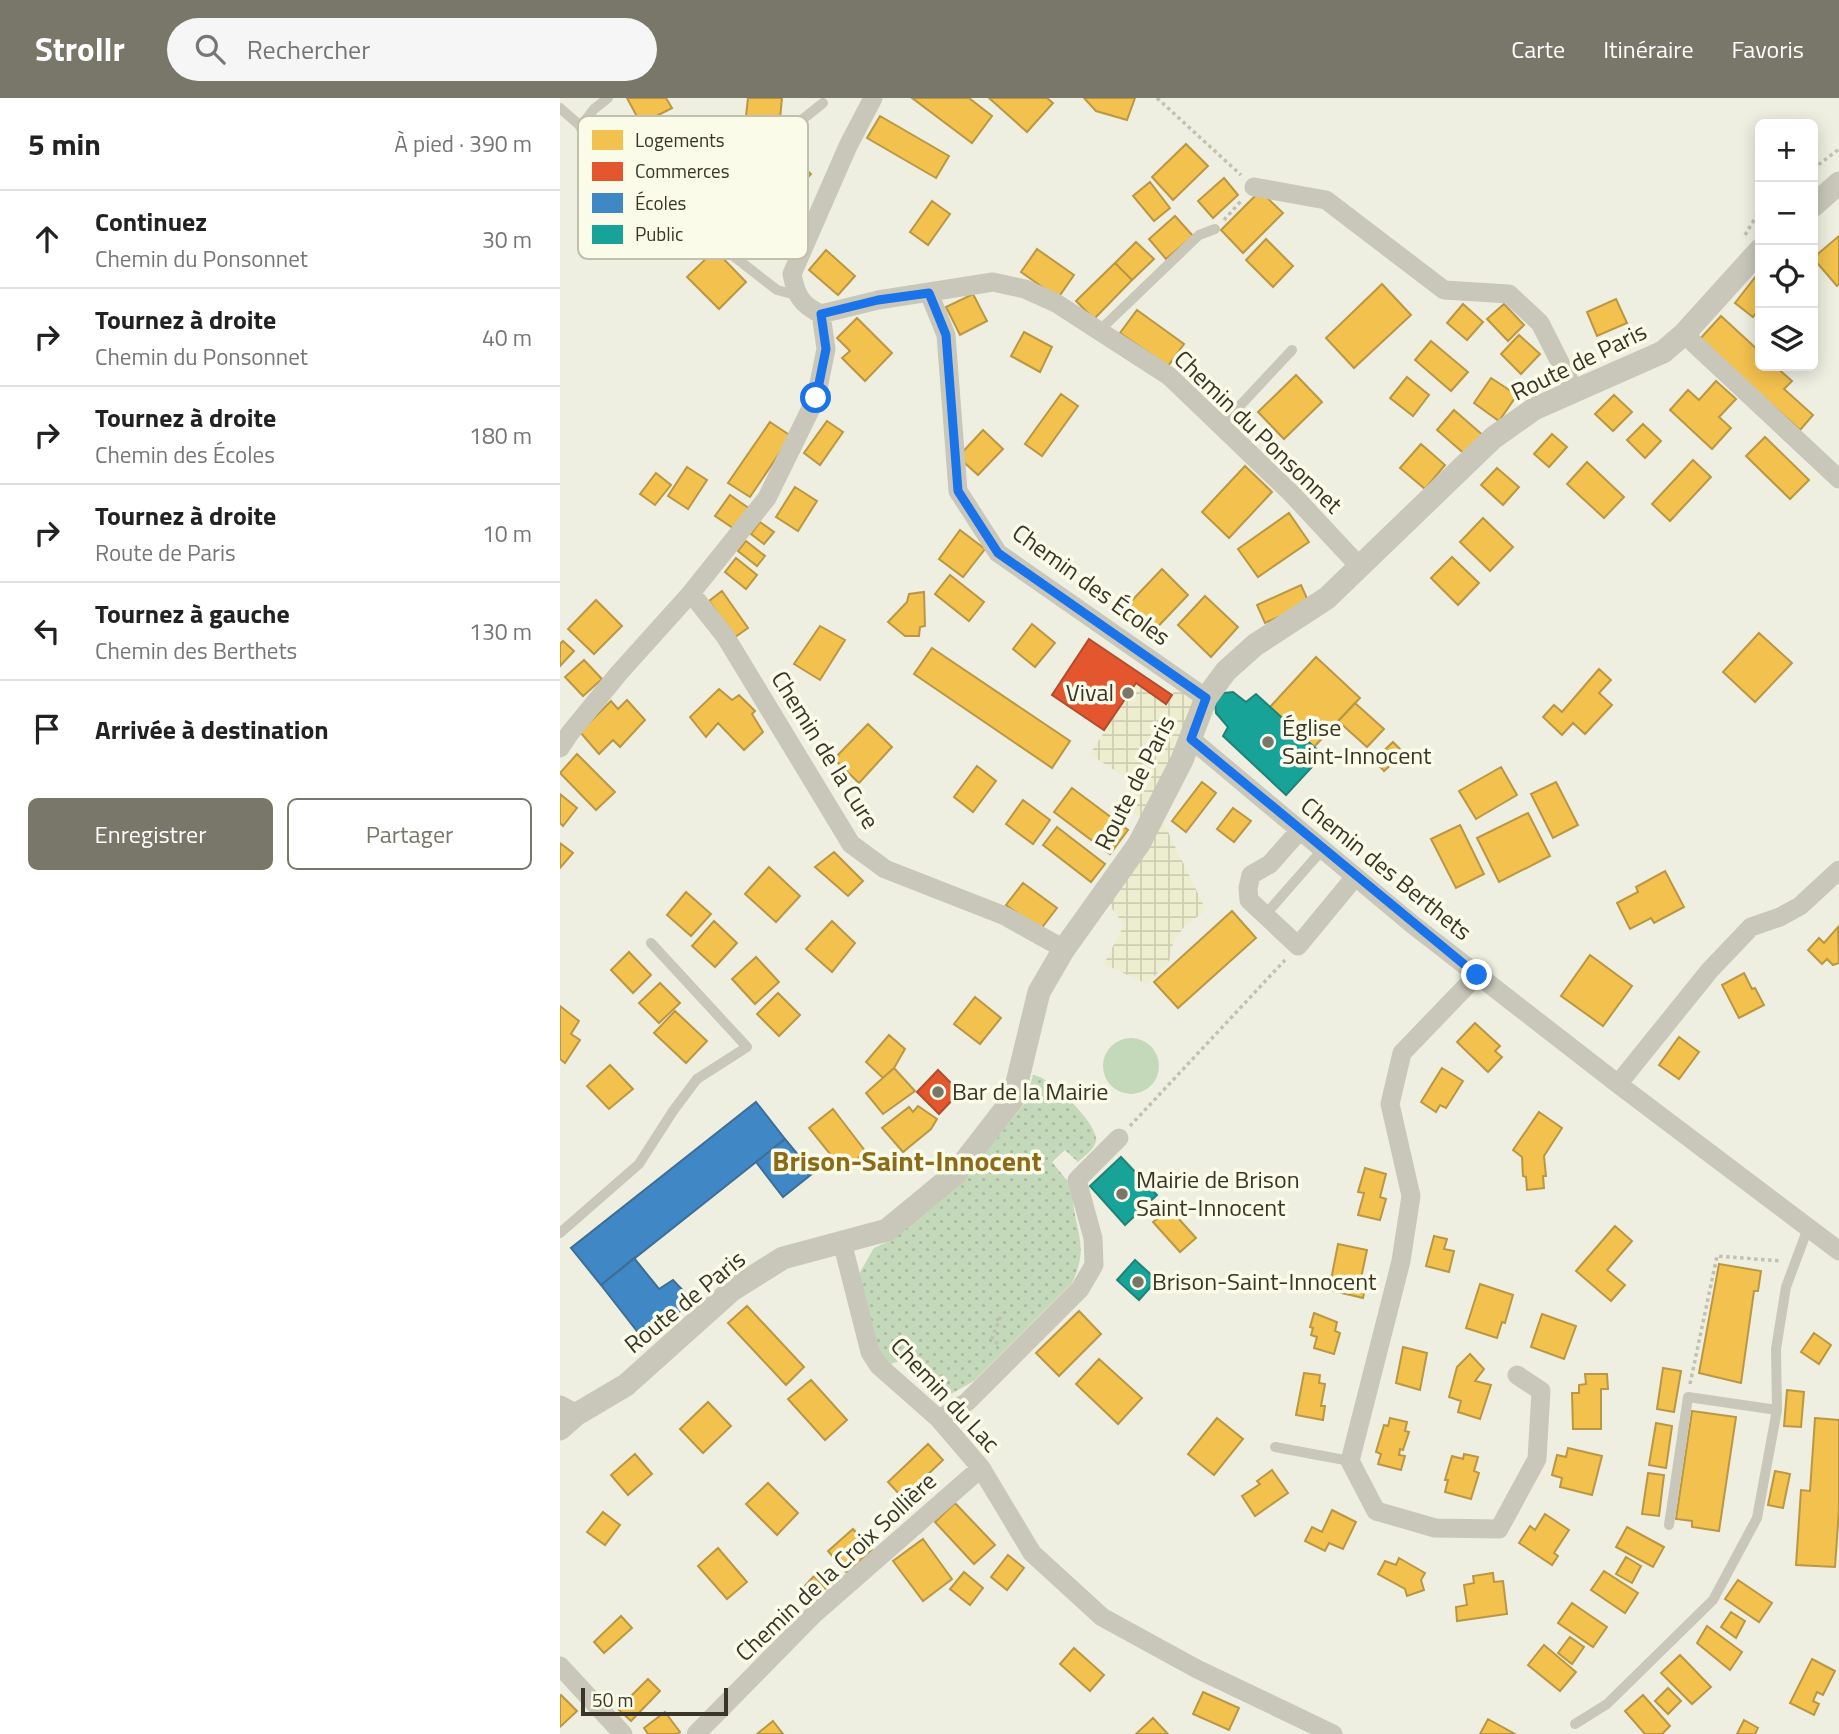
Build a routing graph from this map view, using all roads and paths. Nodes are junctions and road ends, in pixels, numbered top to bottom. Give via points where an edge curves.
1 (608, 98) edge
2 (873, 98) edge
3 (1157, 98) edge
4 (823, 103) dead end
5 (560, 108) edge
6 (589, 116) edge
7 (807, 116) edge
8 (578, 125) edge
9 (1839, 149) edge
10 (1818, 165) edge
11 (1839, 183) edge
12 (1254, 187) junction
13 (1818, 201) edge
14 (1215, 229) joint
15 (808, 236) edge
16 (1755, 256) edge
17 (737, 259) edge
18 (798, 259) edge
19 (929, 293) junction
20 (796, 295) junction
21 (821, 314) junction
22 (1100, 330) junction
23 (1684, 334) junction
24 (1292, 350) dead end
25 (1574, 390) junction
26 (1221, 426) junction
27 (1839, 479) edge
28 (1360, 567) junction
29 (691, 593) junction
30 (1206, 698) junction
31 (1191, 739) junction
32 (560, 748) edge
33 (1300, 830) junction
34 (1323, 849) junction
35 (1839, 870) edge
36 (1356, 877) junction
37 (1265, 915) junction
38 (651, 943) dead end
39 (1298, 946) junction
40 (1064, 950) junction
41 (1477, 975) junction
42 (1618, 1084) junction
43 (1119, 1138) joint
44 (1808, 1228) junction
45 (560, 1233) edge
46 (842, 1242) junction
47 (1839, 1251) edge
48 (1794, 1262) junction
49 (1002, 1313) dead end
50 (1011, 1357) junction
51 (1517, 1376) dead end
52 (1688, 1397) junction
53 (568, 1409) edge
54 (1777, 1410) junction
55 (939, 1419) junction
56 (560, 1429) edge
57 (1275, 1447) dead end
58 (1350, 1461) junction
59 (981, 1468) junction
60 (1669, 1525) dead end
61 (560, 1666) edge
62 (1575, 1724) dead end
63 (623, 1734) edge
64 (696, 1734) edge
65 (1333, 1734) edge

1 - 6 lane
2 - 15 street
3 - 12 path
4 - 7 lane
5 - 8 lane
9 - 10 path
11 - 13 street
12 - 14 path
12 - 25 street via 1326,200 1444,290 1509,294 1540,323
14 - 22 lane via 1199,235
16 - 23 street, Route de Paris
17 - 20 lane via 777,290
18 - 20 street via 792,274
19 - 21 street, Chemin du Ponsonnet
19 - 22 street, Chemin du Ponsonnet via 993,282 1025,289
19 - 30 street, Chemin des Écoles via 946,335 958,491 998,553
20 - 21 street via 807,308
21 - 29 street via 826,349 816,398 767,498
22 - 26 street, Chemin du Ponsonnet via 1169,376
23 - 25 street, Route de Paris via 1663,352
23 - 27 street
24 - 26 lane
25 - 28 street, Route de Paris via 1493,438
26 - 28 street, Chemin du Ponsonnet
28 - 30 street, Route de Paris via 1327,598 1255,645 1226,671
29 - 32 street
29 - 40 street, Chemin de la Cure via 725,636 852,844 885,869 1005,915
30 - 31 street, Route de Paris
31 - 33 street, Chemin des Berthets
31 - 40 street, Route de Paris via 1139,844
33 - 34 street, Chemin des Berthets
33 - 37 street via 1270,864 1251,876 1249,900
34 - 36 street, Chemin des Berthets
34 - 37 lane
35 - 42 street via 1800,906 1751,927
36 - 39 street
36 - 41 street, Chemin des Berthets
37 - 39 street
38 - 45 lane via 747,1046 698,1079 639,1164
39 - 43 path
40 - 46 street, Route de Paris via 1039,992 1013,1099 972,1154 934,1193 887,1230
41 - 42 street, Chemin des Berthets
41 - 58 street via 1402,1053 1390,1104 1411,1196 1401,1261
42 - 44 street, Chemin des Berthets
43 - 50 street via 1077,1180 1093,1238 1094,1265 1080,1289
44 - 47 street, Chemin des Berthets
44 - 48 lane
46 - 53 street, Route de Paris via 783,1258 732,1290 626,1385
46 - 55 street, Chemin du Lac via 870,1352 879,1366
48 - 52 path via 1717,1256
48 - 54 lane via 1776,1349
49 - 50 path via 992,1338
50 - 55 street via 967,1402
51 - 58 street via 1541,1391 1536,1459 1499,1530 1435,1528 1376,1511
52 - 54 lane
52 - 60 lane
53 - 56 street, Route de Paris
54 - 62 lane via 1757,1518 1713,1600 1607,1704
55 - 59 street, Chemin du Lac
57 - 58 lane
59 - 64 street, Chemin de la Croix Sollière via 814,1614
59 - 65 street, Chemin du Lac via 1032,1553 1102,1618
61 - 63 street

